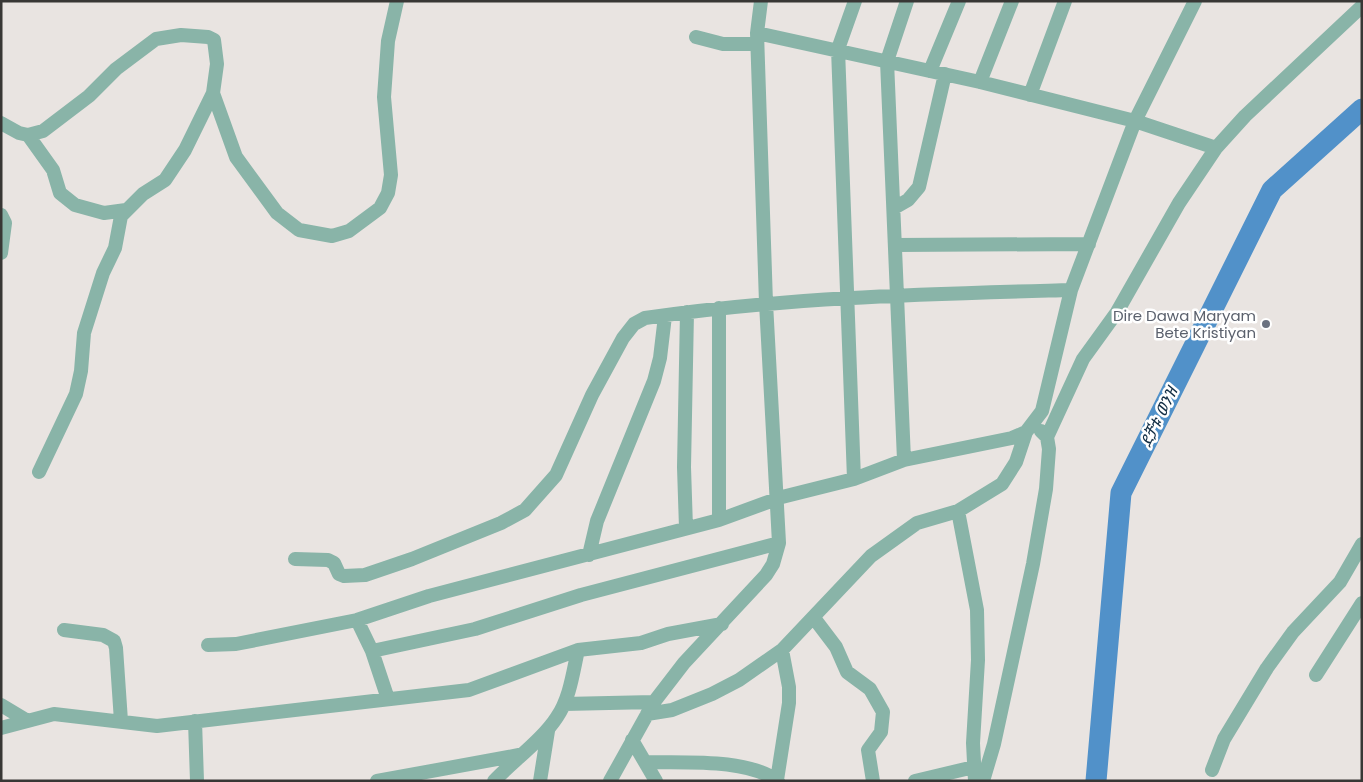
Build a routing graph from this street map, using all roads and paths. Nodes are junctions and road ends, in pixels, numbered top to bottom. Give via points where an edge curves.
1 (397, 1) edge
2 (761, 1) edge
3 (855, 1) edge
4 (907, 1) edge
5 (959, 1) edge
6 (1012, 1) edge
7 (1065, 1) edge
8 (1195, 1) edge
9 (1362, 6) edge
10 (696, 37) dead end
11 (757, 38) junction
12 (838, 49) junction
13 (887, 61) junction
14 (930, 71) junction
15 (945, 74) junction
16 (980, 82) junction
17 (212, 93) junction
18 (1030, 95) junction
19 (1135, 122) junction
20 (1, 123) edge
21 (28, 134) junction
22 (1216, 148) junction
23 (894, 208) junction
24 (1, 214) edge
25 (115, 218) junction
26 (1089, 244) junction
27 (896, 245) junction
28 (1, 253) edge
29 (1071, 290) junction
30 (897, 295) junction
31 (846, 297) junction
32 (766, 303) junction
33 (719, 308) junction
34 (687, 312) junction
35 (665, 316) junction
36 (1030, 428) junction
37 (1047, 437) junction
38 (904, 460) junction
39 (39, 472) dead end
40 (854, 479) junction
41 (778, 500) junction
42 (958, 511) junction
43 (719, 520) junction
44 (686, 528) junction
45 (779, 543) junction
46 (1362, 544) edge
47 (589, 555) junction
48 (295, 559) dead end
49 (1362, 604) edge
50 (814, 618) junction
51 (356, 620) junction
52 (722, 624) junction
53 (64, 630) dead end
54 (208, 645) dead end
55 (578, 650) junction
56 (782, 650) junction
57 (372, 651) junction
58 (1316, 674) dead end
59 (388, 698) junction
60 (654, 702) junction
61 (564, 704) junction
62 (1, 705) edge
63 (647, 714) junction
64 (26, 720) junction
65 (121, 721) junction
66 (194, 721) junction
67 (1, 728) edge
68 (548, 731) junction
69 (632, 740) junction
70 (519, 755) junction
71 (647, 762) junction
72 (1212, 770) dead end
73 (975, 774) edge
74 (777, 780) edge
75 (197, 781) edge
76 (378, 781) edge
77 (494, 781) edge
78 (540, 781) edge
79 (610, 781) edge
80 (656, 781) edge
81 (873, 781) edge
82 (915, 781) edge
83 (983, 781) edge

1 - 17 street via 388,40 384,97 391,175 388,193 380,208 349,231 332,236 299,230 277,212 236,157
2 - 11 street
3 - 12 street
4 - 13 street
5 - 14 street
6 - 16 street
7 - 18 street
8 - 19 street
9 - 22 street via 1245,116
10 - 11 street via 722,44
11 - 12 street
11 - 32 street
12 - 13 street
12 - 31 street
13 - 14 street
13 - 23 street
14 - 15 street
15 - 16 street
15 - 23 street via 919,187 908,200
16 - 18 street
17 - 21 street via 217,64 213,38 166,36 129,59 90,96 42,131
17 - 25 street via 176,166 160,185
18 - 19 street
19 - 22 street
19 - 26 street
20 - 21 street
21 - 25 street via 50,165 60,193 80,208
22 - 37 street via 1179,203 1117,312 1083,359
23 - 27 street
24 - 28 street via 5,223
25 - 39 street via 115,248 103,273 84,333 76,394
26 - 27 street
26 - 29 street
27 - 30 street
29 - 30 street
29 - 36 street via 1048,392 1042,411
30 - 31 street
30 - 38 street
31 - 32 street
31 - 40 street
32 - 33 street
32 - 41 street
33 - 34 street
33 - 43 street
34 - 35 street
34 - 44 street
35 - 47 street via 654,381 597,521
35 - 48 street via 646,318 628,330 592,395 556,475 525,510 412,559 365,574 344,576 328,560
36 - 37 street
36 - 38 street via 1012,438
36 - 42 street via 1016,462 1002,484
37 - 83 street via 1050,449 1046,489 1033,564
38 - 40 street
40 - 41 street
41 - 43 street
41 - 45 street
42 - 50 street via 917,523 871,556
42 - 73 street via 977,610
43 - 44 street
44 - 47 street
45 - 52 street via 766,575
45 - 57 street via 581,595 475,628
46 - 72 street via 1340,582 1293,632 1267,668 1224,739
47 - 51 street via 429,596
49 - 58 street
50 - 56 street
50 - 81 street via 836,647 847,672 870,689 883,712 881,732 868,750
51 - 54 street via 236,644
51 - 57 street
52 - 55 street via 641,642
52 - 60 street via 684,663
53 - 65 street via 103,635 114,641
55 - 59 street via 470,690
55 - 61 street
56 - 63 street via 739,680 712,694 672,710
56 - 74 street via 789,687
57 - 59 street
59 - 66 street
60 - 61 street
60 - 63 street
61 - 68 street
62 - 64 street
63 - 69 street
64 - 65 street via 54,714
64 - 67 street
65 - 66 street via 157,726
66 - 75 street
68 - 70 street
68 - 78 street
69 - 71 street
69 - 79 street
70 - 76 street
70 - 77 street
71 - 74 street via 736,766 761,771
71 - 80 street
73 - 82 street

